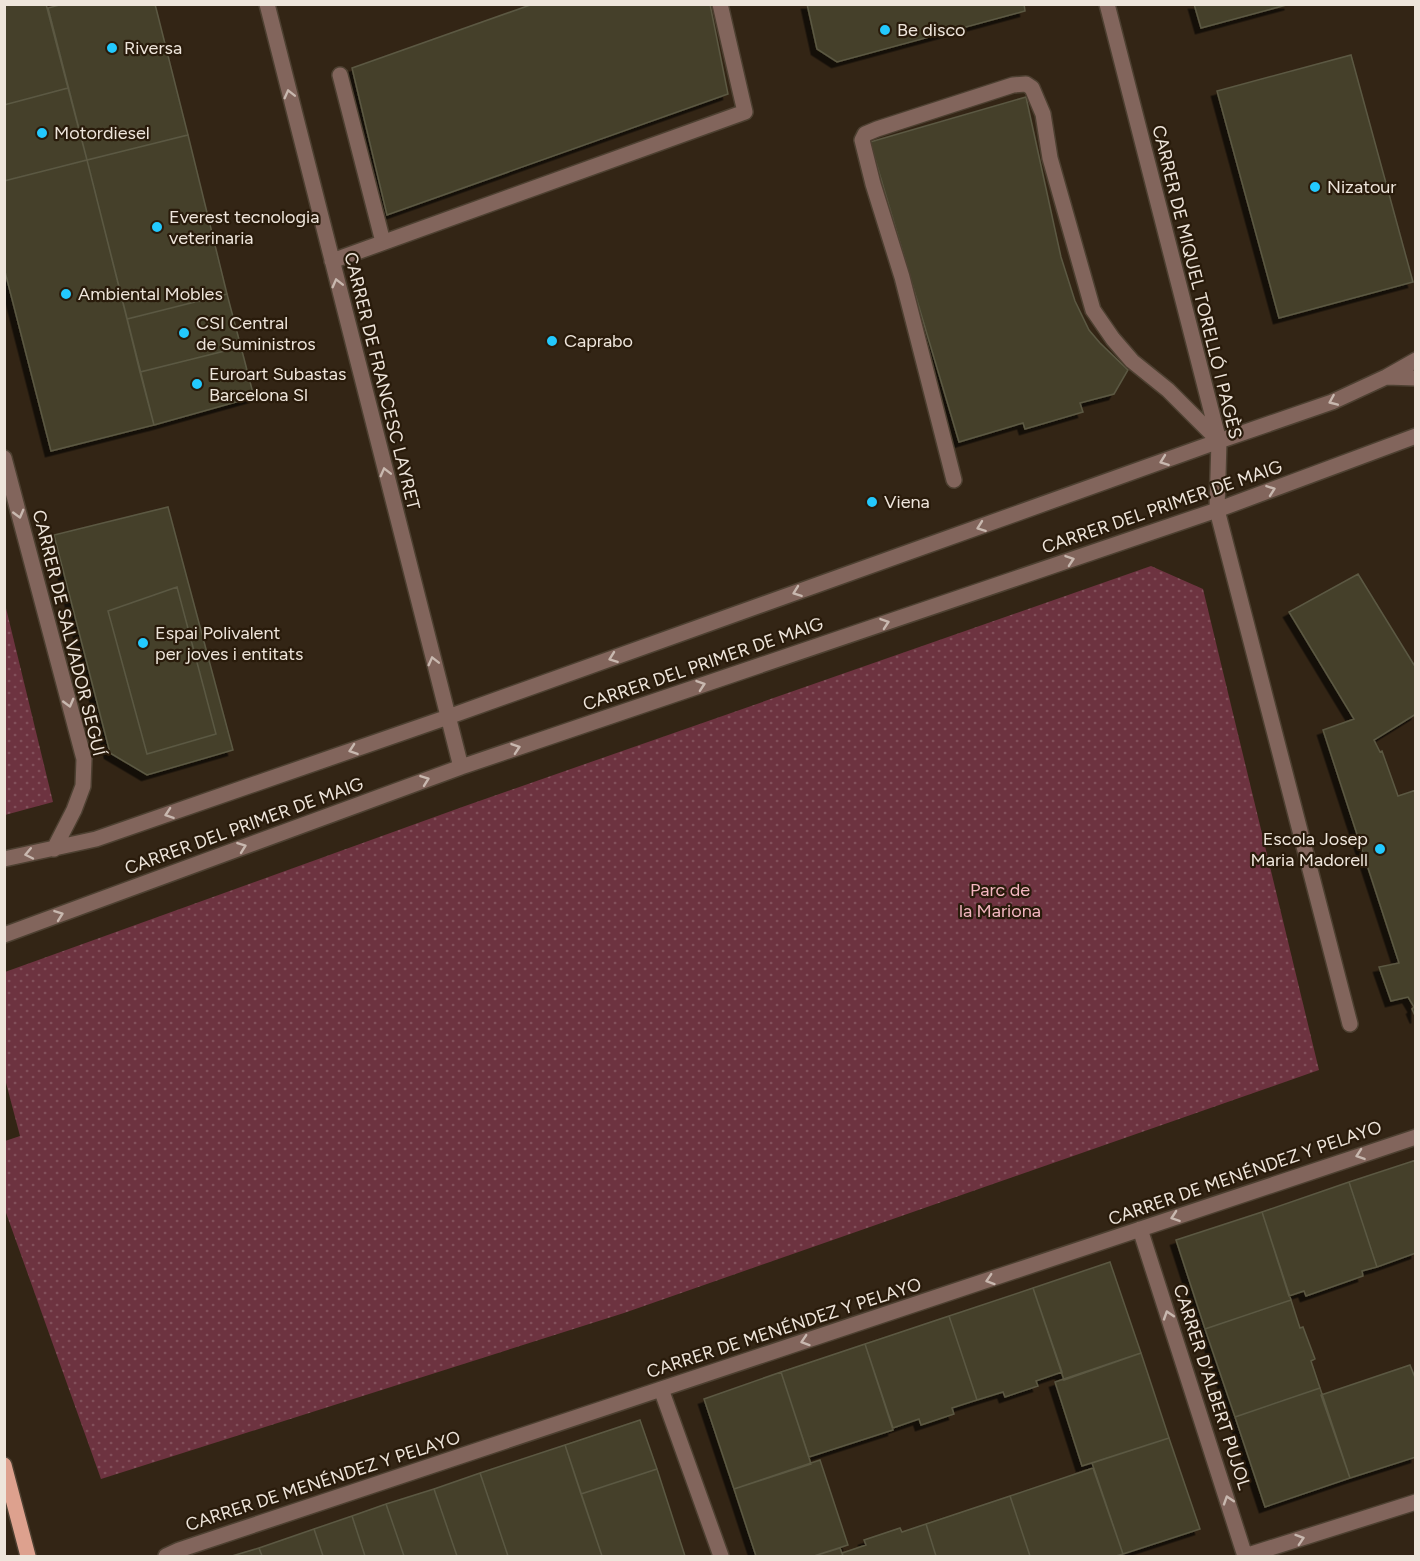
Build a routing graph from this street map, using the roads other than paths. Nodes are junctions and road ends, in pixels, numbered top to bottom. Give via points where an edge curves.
1 (267, 4) edge
2 (720, 4) edge
3 (1107, 4) edge
4 (340, 75) dead end
5 (383, 242) junction
6 (332, 261) junction
7 (1416, 360) edge
8 (1386, 376) junction
9 (1416, 378) edge
10 (1416, 436) edge
11 (1219, 441) junction
12 (4, 458) edge
13 (954, 480) dead end
14 (1216, 510) junction
15 (448, 717) junction
16 (461, 767) junction
17 (54, 849) junction
18 (4, 859) edge
19 (4, 935) edge
20 (1350, 1023) dead end
21 (1416, 1137) edge
22 (1140, 1229) junction
23 (661, 1389) junction
24 (4, 1465) edge
25 (1416, 1502) edge
26 (28, 1557) edge
27 (166, 1557) edge
28 (721, 1557) edge
29 (1245, 1557) edge

6 -> 1 street, CARRER DE FRANCESC LAYRET
2 - 5 street via 745,112
3 - 11 street, CARRER DE MIQUEL TORELLÓ I PAGÈS
4 - 5 street
5 - 6 street
15 -> 6 street, CARRER DE FRANCESC LAYRET
7 - 8 street, CARRER DEL PRIMER DE MAIG
8 - 9 street, CARRER DEL PRIMER DE MAIG
8 -> 11 street, CARRER DEL PRIMER DE MAIG via 1332,402
14 -> 10 street, CARRER DEL PRIMER DE MAIG
11 - 13 street via 1168,390 1132,361 1093,310 1050,158 1043,114 1032,88 1026,84 1012,85 877,129 865,134 862,140
11 - 14 street, CARRER DE MIQUEL TORELLÓ I PAGÈS
11 -> 15 street, CARRER DEL PRIMER DE MAIG
12 -> 17 street, CARRER DE SALVADOR SEGUÍ via 84,759 83,786
16 -> 14 street, CARRER DEL PRIMER DE MAIG
14 - 20 street, CARRER DE MIQUEL TORELLÓ I PAGÈS
15 - 16 street, CARRER DE FRANCESC LAYRET
15 -> 17 street, CARRER DEL PRIMER DE MAIG via 96,840
19 -> 16 street, CARRER DEL PRIMER DE MAIG
17 -> 18 street, CARRER DEL PRIMER DE MAIG
21 -> 22 street, CARRER DE MENÉNDEZ Y PELAYO
22 -> 23 street, CARRER DE MENÉNDEZ Y PELAYO
29 -> 22 street, CARRER D'ALBERT PUJOL
23 - 27 street, CARRER DE MENÉNDEZ Y PELAYO
23 - 28 street
24 - 26 main road
29 -> 25 street

